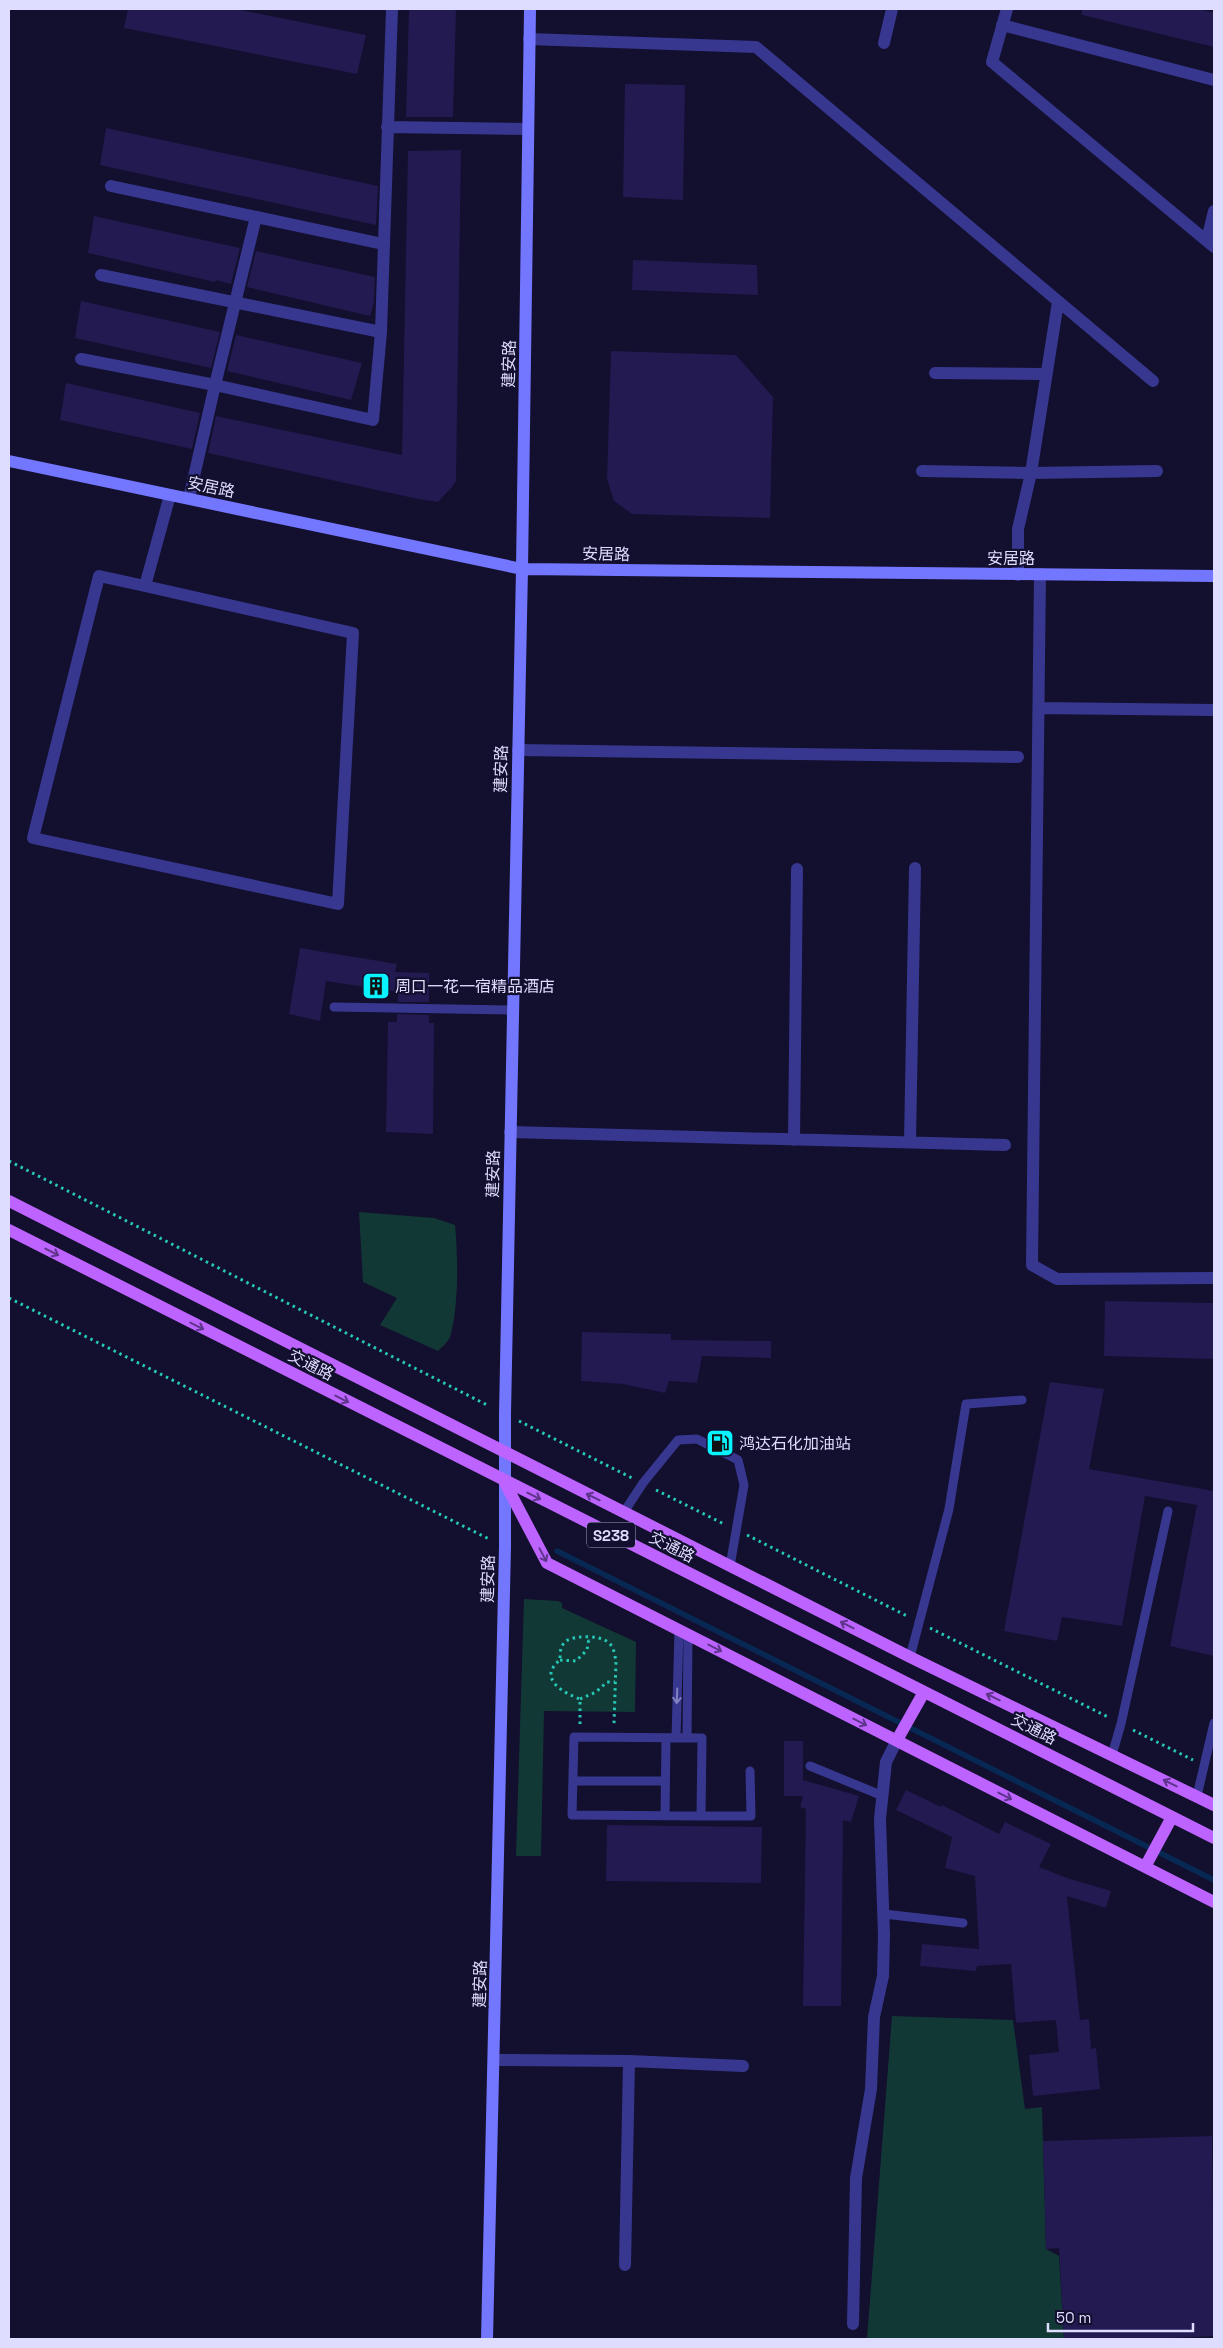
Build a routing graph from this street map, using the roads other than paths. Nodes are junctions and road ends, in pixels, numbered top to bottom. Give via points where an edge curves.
1 (392, 9) edge
2 (530, 9) edge
3 (892, 9) edge
4 (1006, 9) edge
5 (1002, 25) junction
6 (529, 39) junction
7 (884, 43) dead end
8 (1214, 80) edge
9 (386, 126) junction
10 (528, 129) junction
11 (111, 186) dead end
12 (1214, 211) edge
13 (256, 217) junction
14 (383, 244) junction
15 (1210, 244) edge
16 (101, 275) dead end
17 (236, 302) junction
18 (1058, 302) junction
19 (381, 332) junction
20 (81, 359) dead end
21 (935, 372) dead end
22 (1045, 374) junction
23 (1153, 381) dead end
24 (216, 385) junction
25 (9, 461) edge
26 (922, 471) dead end
27 (1157, 471) dead end
28 (1031, 473) junction
29 (170, 495) junction
30 (188, 498) junction
31 (522, 569) junction
32 (1040, 574) junction
33 (1018, 575) junction
34 (1214, 576) edge
35 (145, 586) junction
36 (1039, 708) junction
37 (1214, 710) edge
38 (518, 750) junction
39 (1018, 757) dead end
40 (915, 868) dead end
41 (797, 869) dead end
42 (334, 1007) dead end
43 (512, 1010) junction
44 (510, 1132) junction
45 (794, 1140) junction
46 (910, 1142) junction
47 (1005, 1145) dead end
48 (9, 1201) edge
49 (9, 1230) edge
50 (1214, 1278) edge
51 (1022, 1400) dead end
52 (504, 1453) junction
53 (504, 1481) junction
54 (1168, 1511) dead end
55 (624, 1512) junction
56 (730, 1566) junction
57 (684, 1632) junction
58 (910, 1657) junction
59 (924, 1692) junction
60 (1214, 1723) edge
61 (666, 1738) junction
62 (676, 1738) junction
63 (687, 1738) junction
64 (897, 1740) junction
65 (1112, 1755) junction
66 (810, 1766) dead end
67 (750, 1771) dead end
68 (573, 1781) junction
69 (665, 1781) junction
70 (883, 1796) junction
71 (1197, 1796) junction
72 (1214, 1805) edge
73 (665, 1816) junction
74 (701, 1816) junction
75 (1172, 1817) junction
76 (1214, 1838) edge
77 (1145, 1867) junction
78 (1214, 1902) edge
79 (884, 1914) junction
80 (963, 1923) dead end
81 (494, 2060) junction
82 (629, 2061) junction
83 (743, 2066) dead end
84 (625, 2265) dead end
85 (853, 2324) dead end
86 (487, 2339) edge

1 - 9 street
2 - 6 street, 建安路
3 - 7 street
4 - 5 street
5 - 8 street
5 - 15 street via 992,62
6 - 10 street, 建安路
6 - 18 street via 756,47
9 - 10 street
9 - 14 street
10 - 31 street, 建安路
11 - 13 street
12 - 15 street
13 - 14 street
13 - 17 street
14 - 19 street
16 - 17 street
17 - 19 street
17 - 24 street
18 - 22 street
18 - 23 street
19 - 24 street via 372,420
20 - 24 street
21 - 22 street
22 - 28 street
24 - 30 street
25 - 29 street, 安居路
26 - 28 street
27 - 28 street
28 - 33 street via 1018,529
29 - 30 street, 安居路
29 - 35 street
30 - 31 street, 安居路
31 - 33 street, 安居路
31 - 38 street, 建安路
32 - 33 street, 安居路
32 - 34 street, 安居路
32 - 36 street
35 - 35 street via 98,576 33,838 338,904 353,633
36 - 37 street
36 - 50 street via 1032,1265 1057,1279
38 - 39 street
38 - 43 street, 建安路
40 - 46 street
41 - 45 street
42 - 43 lane
43 - 44 street, 建安路
44 - 45 street
44 - 52 street, 建安路
45 - 46 street
46 - 47 street
48 - 52 main road, 交通路 / S238
49 -> 53 main road, 交通路 / S238
51 - 58 lane via 966,1404 949,1509
52 - 53 street, 建安路
55 -> 52 main road, 交通路 / S238
53 -> 57 main road via 547,1563
53 -> 59 main road, 交通路 / S238
53 - 81 street, 建安路
54 - 65 lane
55 - 56 main road, 交通路 / S238
55 - 56 lane via 678,1440 697,1439 738,1460 744,1485
58 -> 56 main road, 交通路 / S238
57 -> 62 lane
57 - 63 lane
57 -> 64 main road
65 -> 58 main road, 交通路 / S238
59 - 64 main road
59 - 75 main road, 交通路 / S238
60 - 71 lane
61 - 62 lane
61 - 68 lane via 574,1737
61 - 69 lane
62 - 63 lane
63 - 74 lane via 702,1738
64 - 70 street via 886,1762
64 -> 77 main road
71 -> 65 main road, 交通路 / S238
66 - 70 lane
67 - 74 lane via 750,1816
68 - 69 lane
68 - 73 lane via 572,1814
69 - 73 lane
70 - 79 street via 880,1819
71 - 72 main road, 交通路 / S238
73 - 74 lane
75 - 76 main road, 交通路 / S238
75 - 77 main road
77 - 78 main road
79 - 80 lane
79 - 85 street via 883,1976 874,2017 871,2089 856,2178
81 - 82 street
81 - 86 street, 建安路
82 - 83 street
82 - 84 street

